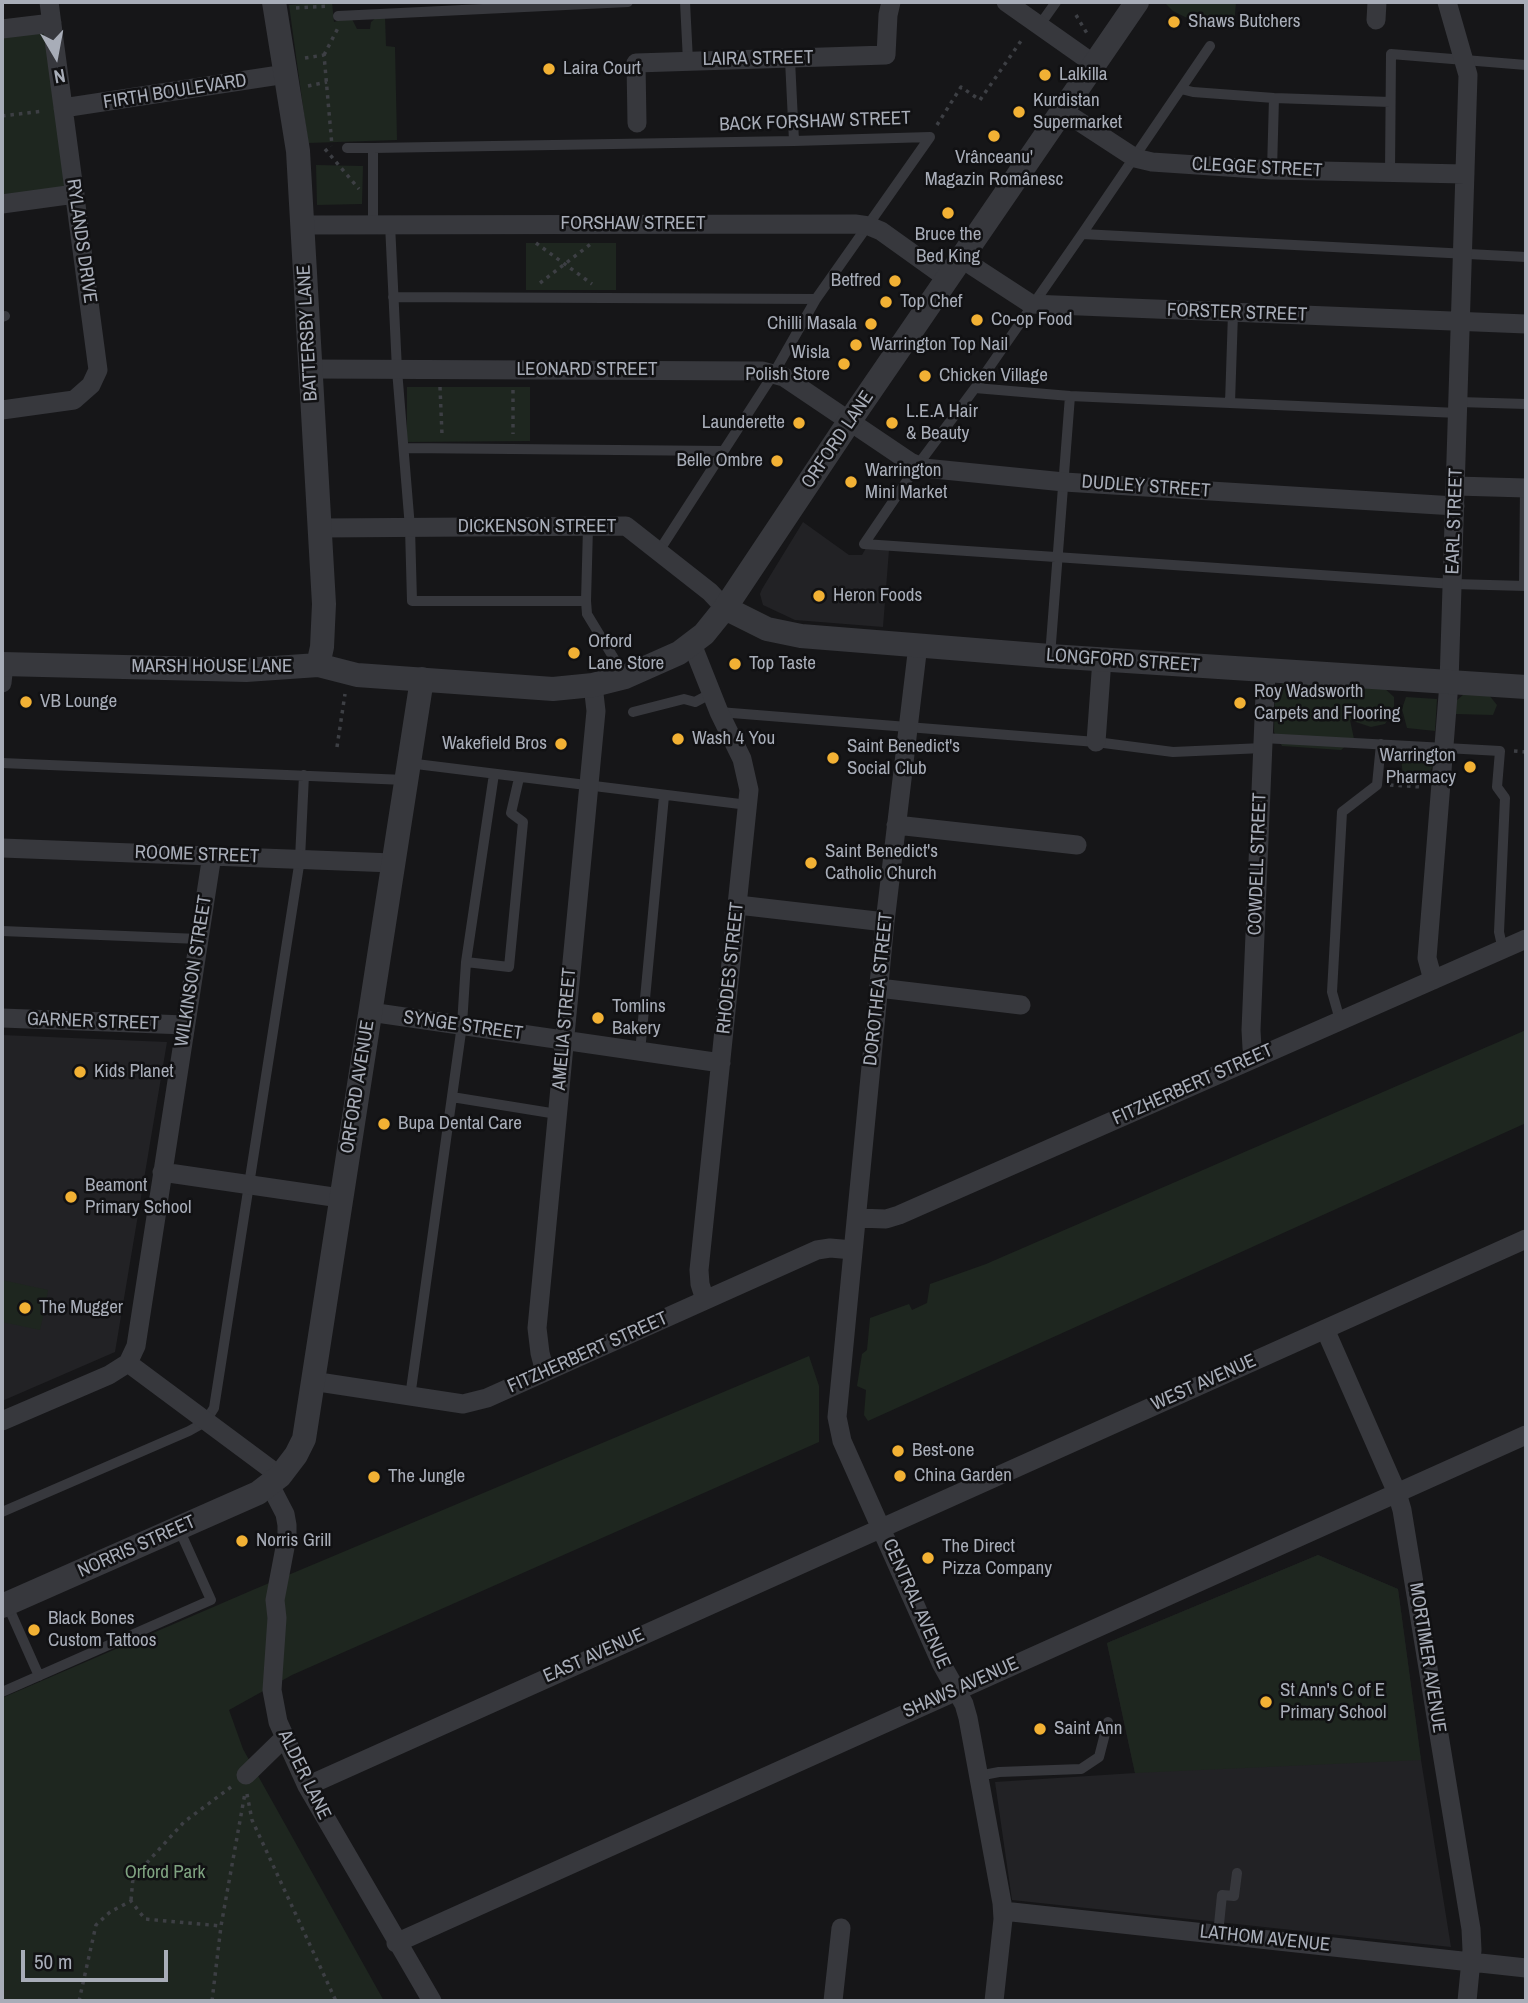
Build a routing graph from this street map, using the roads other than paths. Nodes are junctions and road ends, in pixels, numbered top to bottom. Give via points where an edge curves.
1 (49, 2) edge
2 (274, 2) edge
3 (628, 2) edge
4 (685, 2) edge
5 (891, 2) edge
6 (1006, 2) edge
7 (1056, 2) edge
8 (1138, 2) edge
9 (1447, 2) edge
10 (555, 3) edge
11 (338, 16) dead end
12 (52, 23) junction
13 (1037, 24) junction
14 (2, 29) edge
15 (1210, 46) dead end
16 (1094, 54) junction
17 (790, 60) junction
18 (1465, 60) junction
19 (688, 61) junction
20 (1526, 65) edge
21 (292, 74) junction
22 (1181, 89) junction
23 (1274, 98) junction
24 (1390, 102) junction
25 (63, 108) junction
26 (1063, 111) junction
27 (637, 123) dead end
28 (794, 141) junction
29 (347, 148) road end
30 (373, 148) junction
31 (1135, 158) junction
32 (1272, 170) junction
33 (1390, 172) junction
34 (1465, 174) junction
35 (75, 194) junction
36 (2, 204) edge
37 (379, 218) junction
38 (302, 225) junction
39 (869, 226) junction
40 (1082, 234) junction
41 (1464, 256) junction
42 (1526, 257) edge
43 (955, 269) junction
44 (393, 297) junction
45 (816, 299) junction
46 (1031, 304) junction
47 (1233, 313) junction
48 (1461, 321) junction
49 (1526, 324) edge
50 (311, 369) junction
51 (397, 370) junction
52 (774, 373) junction
53 (975, 388) junction
54 (1070, 396) junction
55 (1230, 403) junction
56 (1526, 404) edge
57 (1459, 407) junction
58 (2, 410) edge
59 (849, 422) junction
60 (405, 448) junction
61 (723, 451) junction
62 (917, 466) junction
63 (1064, 482) junction
64 (1456, 486) junction
65 (1526, 488) edge
66 (1455, 506) junction
67 (588, 527) junction
68 (320, 528) junction
69 (410, 528) junction
70 (659, 551) junction
71 (1058, 558) junction
72 (1453, 584) junction
73 (1525, 586) edge
74 (586, 601) junction
75 (725, 608) junction
76 (692, 644) junction
77 (918, 645) junction
78 (1050, 656) junction
79 (1102, 659) junction
80 (318, 665) junction
81 (3, 670) edge
82 (1266, 671) junction
83 (625, 677) junction
84 (422, 679) junction
85 (1449, 683) junction
86 (593, 685) junction
87 (1526, 687) edge
88 (716, 703) junction
89 (633, 712) dead end
90 (910, 726) junction
91 (1097, 742) junction
92 (1263, 743) junction
93 (1381, 744) junction
94 (1444, 748) junction
95 (2, 762) edge
96 (407, 771) junction
97 (494, 774) junction
98 (304, 775) junction
99 (519, 778) junction
100 (587, 787) junction
101 (664, 796) junction
102 (748, 806) junction
103 (896, 825) junction
104 (1077, 845) dead end
105 (2, 848) edge
106 (212, 855) junction
107 (300, 859) junction
108 (393, 863) junction
109 (738, 905) junction
110 (885, 922) junction
111 (2, 931) edge
112 (199, 939) junction
113 (1526, 939) edge
114 (1503, 950) junction
115 (466, 962) junction
116 (1433, 980) junction
117 (879, 988) junction
118 (1021, 1005) dead end
119 (370, 1012) junction
120 (2, 1018) edge
121 (1340, 1020) junction
122 (185, 1025) junction
123 (462, 1025) junction
124 (564, 1041) junction
125 (640, 1052) junction
126 (1255, 1057) junction
127 (721, 1063) junction
128 (452, 1097) junction
129 (557, 1114) junction
130 (162, 1172) junction
131 (250, 1186) junction
132 (340, 1198) junction
133 (857, 1219) junction
134 (1526, 1239) edge
135 (853, 1250) junction
136 (705, 1300) junction
137 (1325, 1329) junction
138 (128, 1363) junction
139 (545, 1372) junction
140 (312, 1381) junction
141 (410, 1398) junction
142 (2, 1422) edge
143 (205, 1422) junction
144 (1526, 1435) edge
145 (275, 1480) junction
146 (1397, 1493) junction
147 (2, 1512) edge
148 (881, 1527) junction
149 (179, 1528) junction
150 (4, 1605) edge
151 (39, 1676) junction
152 (957, 1690) junction
153 (2, 1692) edge
154 (1108, 1722) dead end
155 (284, 1738) junction
156 (246, 1775) road end
157 (977, 1776) junction
158 (307, 1786) junction
159 (1237, 1873) dead end
160 (1003, 1911) junction
161 (841, 1928) dead end
162 (1218, 1934) junction
163 (396, 1943) junction
164 (1471, 1961) junction
165 (1526, 1968) edge
166 (432, 2001) edge
167 (832, 2001) edge
168 (994, 2001) edge
169 (1467, 2001) edge

1 - 12 street, RYLANDS DRIVE
2 - 21 street, BATTERSBY LANE
3 - 10 lane
4 - 19 lane
5 - 17 street, LAIRA STREET via 886,55
6 - 13 street
7 - 13 lane
8 - 16 street, ORFORD LANE
9 - 18 street, EARL STREET
10 - 11 lane
12 - 14 street
12 - 25 street, RYLANDS DRIVE
13 - 16 street
15 - 22 lane
16 - 26 street, ORFORD LANE
17 - 19 street, LAIRA STREET
17 - 28 lane
18 - 20 lane
18 - 24 lane via 1391,54
18 - 34 street, EARL STREET
19 - 27 street, LAIRA STREET via 636,63
21 - 25 street, FIRTH BOULEVARD
21 - 38 street, BATTERSBY LANE
22 - 23 lane
22 - 31 lane
23 - 24 lane
23 - 32 lane
24 - 33 lane
25 - 35 street, RYLANDS DRIVE
26 - 31 street, CLEGGE STREET
26 - 43 street, ORFORD LANE
28 - 30 lane, BACK FORSHAW STREET
28 - 39 lane, BACK FORSHAW STREET via 929,136
29 - 30 lane, BACK FORSHAW STREET
30 - 37 lane
31 - 32 street, CLEGGE STREET
31 - 40 lane
32 - 33 street, CLEGGE STREET
33 - 34 street, CLEGGE STREET
34 - 41 street, EARL STREET
35 - 36 street
35 - 58 street, RYLANDS DRIVE via 98,370 91,385 74,400
37 - 38 street, FORSHAW STREET
37 - 39 street, FORSHAW STREET via 510,224
37 - 44 lane
38 - 50 street, BATTERSBY LANE
39 - 43 street
39 - 45 lane, BACK FORSHAW STREET
40 - 41 lane
40 - 46 lane
41 - 42 lane
41 - 48 street, EARL STREET
43 - 46 street
43 - 59 street, ORFORD LANE
44 - 45 lane
44 - 51 lane
45 - 52 lane, BACK FORSHAW STREET
46 - 47 street, FORSTER STREET
46 - 53 lane
47 - 48 street, FORSTER STREET
47 - 55 lane
48 - 49 street, FORSTER STREET
48 - 57 street, EARL STREET
50 - 51 street, LEONARD STREET
50 - 68 street, BATTERSBY LANE
51 - 52 street, LEONARD STREET
51 - 60 lane
52 - 59 street, LEONARD STREET
52 - 61 lane, BACK FORSHAW STREET
53 - 54 lane
53 - 62 lane
54 - 55 lane
54 - 63 lane
55 - 57 lane
56 - 57 lane
57 - 64 street, EARL STREET
59 - 62 street, DUDLEY STREET
59 - 75 street, ORFORD LANE
60 - 61 lane
60 - 69 lane
61 - 70 lane, BACK FORSHAW STREET
62 - 63 street, DUDLEY STREET
62 - 71 lane via 864,544
63 - 66 street, DUDLEY STREET
63 - 71 lane
64 - 65 street
64 - 66 street, EARL STREET
65 - 73 lane
66 - 72 street, EARL STREET
67 - 69 street, DICKENSON STREET
67 - 70 street, DICKENSON STREET via 626,526
67 - 74 lane
68 - 69 street, DICKENSON STREET
68 - 80 street, BATTERSBY LANE via 324,604
69 - 74 lane via 412,601
70 - 75 street, DICKENSON STREET
71 - 72 lane
71 - 78 lane
72 - 73 lane
72 - 85 street, EARL STREET
74 - 83 lane via 587,614
75 - 76 street, ORFORD LANE
75 - 77 street, LONGFORD STREET via 784,634
76 - 83 street, ORFORD LANE
76 - 88 street, RHODES STREET
77 - 78 street, LONGFORD STREET
77 - 90 street, DOROTHEA STREET
78 - 79 street, LONGFORD STREET
79 - 82 street, LONGFORD STREET
79 - 91 street
80 - 81 street, MARSH HOUSE LANE via 246,670
80 - 84 street, MARSH HOUSE LANE via 357,675
82 - 85 street, LONGFORD STREET
82 - 92 street, COWDELL STREET
83 - 86 street, ORFORD LANE
84 - 86 street, ORFORD LANE via 553,689
84 - 96 street, ORFORD AVENUE
85 - 87 street, LONGFORD STREET
85 - 94 street, EARL STREET
86 - 100 street, AMELIA STREET via 596,711
88 - 89 lane via 684,699
88 - 90 lane
88 - 102 street, RHODES STREET via 747,775
90 - 91 lane
90 - 103 street, DOROTHEA STREET
91 - 92 lane via 1173,752
92 - 93 lane
92 - 126 street, COWDELL STREET via 1251,1030
93 - 94 lane
93 - 121 lane via 1377,785 1342,813 1332,992
94 - 114 lane via 1500,751 1497,787 1505,798 1499,932
94 - 116 street, EARL STREET via 1427,958
95 - 98 lane
96 - 97 lane
96 - 98 lane
96 - 108 street, ORFORD AVENUE
97 - 99 lane
97 - 115 lane
98 - 107 lane
99 - 100 lane
99 - 115 lane via 511,813 523,822 509,967
100 - 101 lane
100 - 124 street, AMELIA STREET
101 - 102 lane
101 - 125 lane
102 - 109 street, RHODES STREET
103 - 104 street
103 - 110 street, DOROTHEA STREET
105 - 106 street, ROOME STREET
106 - 107 street, ROOME STREET
106 - 112 street, WILKINSON STREET
107 - 108 street, ROOME STREET
107 - 131 lane
108 - 119 street, ORFORD AVENUE
109 - 110 street
109 - 127 street, RHODES STREET
110 - 117 street, DOROTHEA STREET
111 - 112 lane
112 - 122 street, WILKINSON STREET
113 - 114 street, FITZHERBERT STREET
114 - 116 street, FITZHERBERT STREET
115 - 123 lane
116 - 121 street, FITZHERBERT STREET
117 - 118 street
117 - 133 street, DOROTHEA STREET
119 - 123 street, SYNGE STREET
119 - 132 street, ORFORD AVENUE
120 - 122 street, GARNER STREET
121 - 126 street, FITZHERBERT STREET
122 - 130 street, WILKINSON STREET
123 - 124 street, SYNGE STREET
123 - 128 lane
124 - 125 street, SYNGE STREET
124 - 129 street, AMELIA STREET
125 - 127 street, SYNGE STREET
126 - 133 street, FITZHERBERT STREET via 899,1215
127 - 136 street, RHODES STREET via 699,1270
128 - 129 lane
128 - 141 lane
129 - 139 street, AMELIA STREET via 537,1328
130 - 131 street
130 - 138 street, WILKINSON STREET via 136,1346
131 - 132 street
131 - 143 lane via 214,1408
132 - 140 street, ORFORD AVENUE
133 - 135 street, DOROTHEA STREET
134 - 137 street, WEST AVENUE
135 - 136 street, FITZHERBERT STREET via 817,1250
135 - 148 street, CENTRAL AVENUE via 837,1416 842,1441
136 - 139 street, FITZHERBERT STREET
137 - 146 street, MORTIMER AVENUE
137 - 148 street, WEST AVENUE
138 - 142 street
138 - 143 street
139 - 141 street, FITZHERBERT STREET via 463,1404
140 - 141 street, FITZHERBERT STREET
140 - 145 street, ORFORD AVENUE via 304,1439
143 - 145 street
143 - 147 lane
144 - 146 street, SHAWS AVENUE
145 - 149 street, NORRIS STREET via 244,1501
145 - 155 street, ALDER LANE via 287,1525 275,1600 272,1690
146 - 152 street, SHAWS AVENUE
146 - 164 street, MORTIMER AVENUE via 1471,1929
148 - 152 street, CENTRAL AVENUE
148 - 158 street, EAST AVENUE
149 - 150 street, NORRIS STREET
149 - 151 lane via 211,1600
150 - 151 lane
151 - 153 lane
152 - 157 street, CENTRAL AVENUE via 968,1718
152 - 163 street, SHAWS AVENUE
154 - 157 lane via 1099,1757 1081,1769
155 - 156 street
155 - 158 street, ALDER LANE
157 - 160 street, CENTRAL AVENUE
158 - 163 street, ALDER LANE
159 - 162 lane via 1234,1896 1222,1895
160 - 162 street, LATHOM AVENUE
160 - 168 street, CENTRAL AVENUE
161 - 167 street
162 - 164 street, LATHOM AVENUE
163 - 166 street, ALDER LANE
164 - 165 street, LATHOM AVENUE
164 - 169 street, MORTIMER AVENUE

